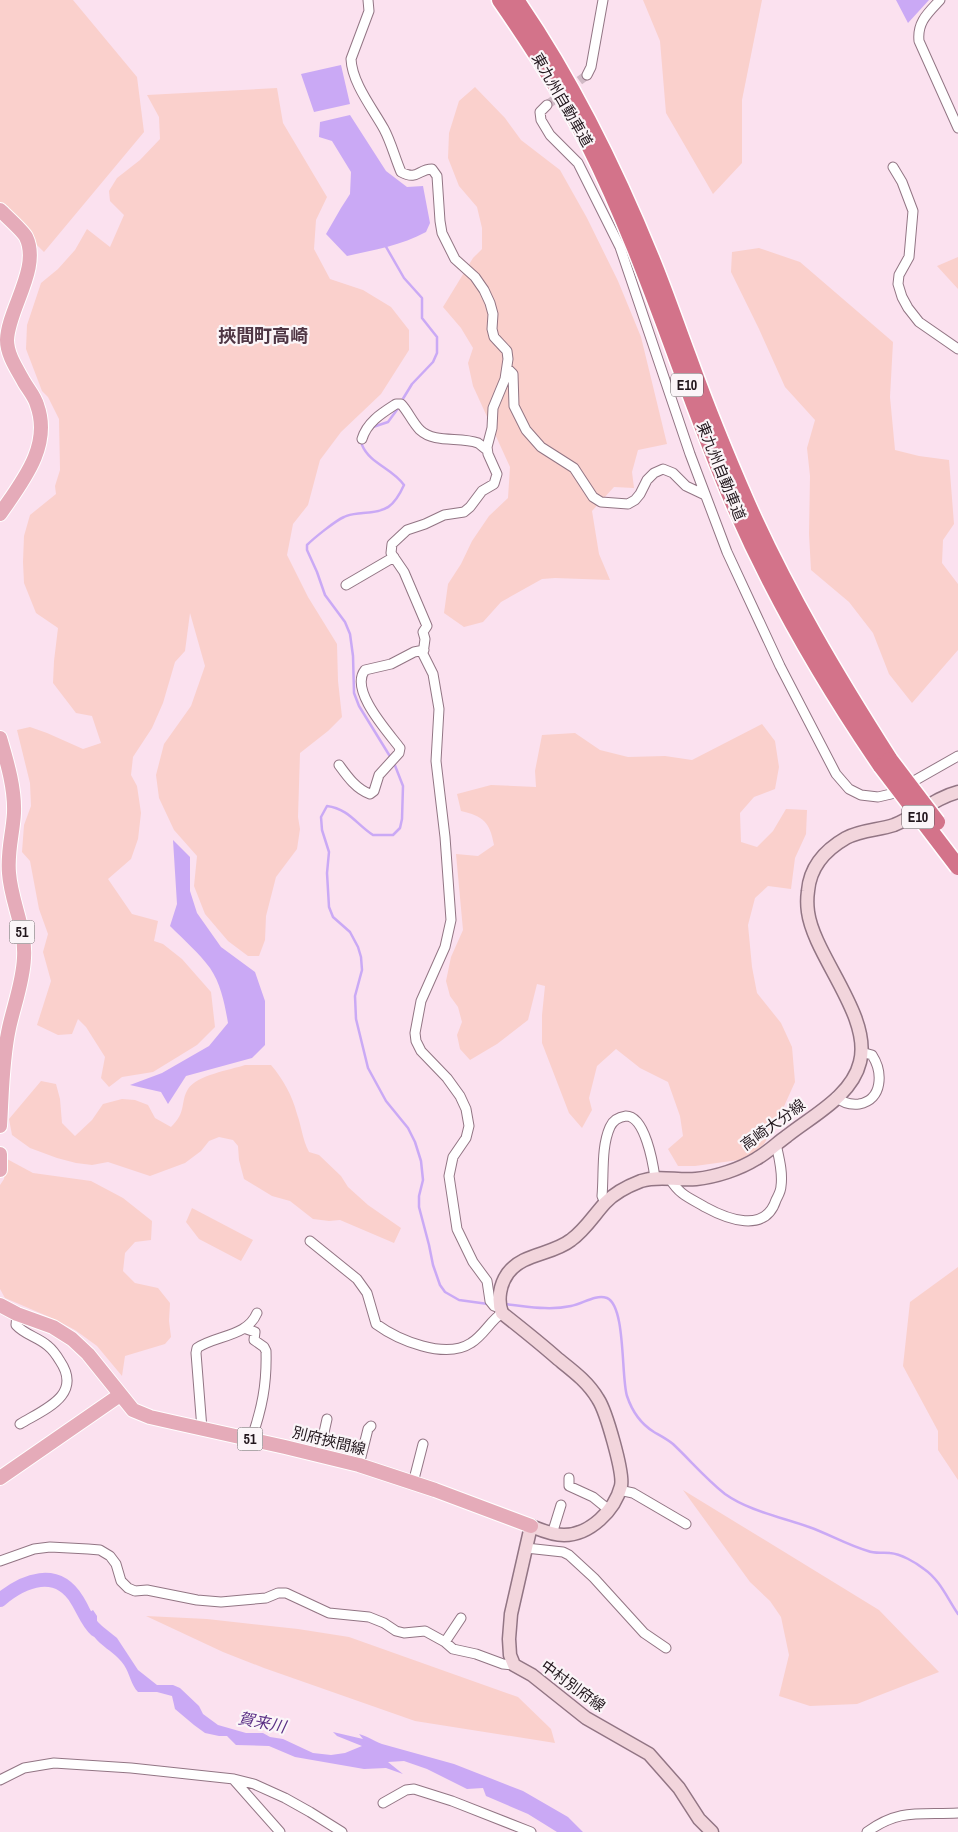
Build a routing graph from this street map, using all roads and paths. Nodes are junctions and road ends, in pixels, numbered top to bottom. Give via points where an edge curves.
1 (368, 0) edge
2 (500, 0) edge
3 (516, 0) edge
4 (603, 0) edge
5 (940, 0) edge
6 (587, 75) tunnel mouth
7 (547, 105) dead end
8 (958, 128) edge
9 (893, 167) dead end
10 (0, 210) edge
11 (958, 349) edge
12 (507, 368) junction
13 (362, 439) dead end
14 (488, 450) junction
15 (705, 496) junction
16 (0, 514) edge
17 (394, 557) junction
18 (346, 584) dead end
19 (424, 650) junction
20 (0, 738) edge
21 (958, 756) edge
22 (885, 763) junction
23 (339, 765) dead end
24 (958, 792) edge
25 (958, 848) edge
26 (958, 867) edge
27 (861, 1052) junction
28 (836, 1098) junction
29 (0, 1126) edge
30 (776, 1144) junction
31 (0, 1154) edge
32 (0, 1170) edge
33 (655, 1178) junction
34 (670, 1179) junction
35 (605, 1202) junction
36 (310, 1241) dead end
37 (0, 1304) edge
38 (502, 1311) junction
39 (257, 1313) dead end
40 (17, 1314) junction
41 (244, 1328) junction
42 (120, 1395) junction
43 (327, 1419) dead end
44 (20, 1424) dead end
45 (371, 1426) dead end
46 (202, 1429) junction
47 (251, 1440) junction
48 (423, 1444) dead end
49 (319, 1454) junction
50 (359, 1465) junction
51 (0, 1478) edge
52 (569, 1478) dead end
53 (413, 1483) junction
54 (619, 1490) junction
55 (561, 1505) dead end
56 (609, 1510) junction
57 (686, 1524) dead end
58 (531, 1526) junction
59 (552, 1534) junction
60 (526, 1548) junction
61 (18, 1554) junction
62 (0, 1555) edge
63 (0, 1561) edge
64 (461, 1618) dead end
65 (445, 1642) junction
66 (666, 1648) dead end
67 (514, 1664) junction
68 (0, 1780) edge
69 (234, 1780) junction
70 (383, 1803) dead end
71 (958, 1813) edge
72 (528, 1831) edge
73 (280, 1832) edge
74 (342, 1832) edge
75 (712, 1832) edge
76 (867, 1832) edge

1 - 12 street via 368,11 351,64 401,172 417,175 432,169 437,176 442,233 455,259 475,277 490,303 494,337 507,351
2 - 22 highway, 東九州自動車道 / E10 via 528,39 588,143 635,250 708,442 759,560 816,665
3 - 22 highway, 東九州自動車道 / E10 via 568,83 598,139 653,262 719,436 769,552
4 - 6 street
5 - 8 street via 921,24 919,41
7 - 15 street via 540,112 541,120 550,135 578,163 620,247
9 - 11 street via 913,211 909,257 899,275 902,296 919,322
10 - 16 main road via 26,237 29,250 29,265 9,325 7,346 37,404 41,444 30,468
12 - 14 street via 493,408
12 - 15 street via 513,374 514,406 526,430 541,447 574,468 593,497 601,502 628,504 636,500 654,472 663,469
13 - 14 street via 370,424 396,404 404,407 426,434 472,442
14 - 17 street via 497,474 494,484 482,491 464,512 444,515 407,530 392,544
15 - 21 street via 780,666 836,774 849,789 878,797 891,794
17 - 18 street
17 - 19 street via 404,572 427,626 422,632 426,639
19 - 23 street via 391,664 365,670 361,678 364,696 400,748 379,775 374,791 370,794 361,790
19 - 38 street via 433,674 439,709 436,761 451,920 445,947 422,1001 416,1042 447,1078 466,1108 469,1126 466,1138 453,1158 450,1176 458,1229 472,1262 487,1281 490,1301
20 - 29 main road, 51 via 10,772 14,812 8,844 8,872 24,939 24,959 8,1030
22 - 25 highway, 東九州自動車道 / E10, bridge
22 - 26 highway, 東九州自動車道 / E10, bridge
24 - 27 main road, 高崎大分線 via 943,796 904,821 847,837 814,867 809,883 808,914 856,1023
27 - 28 main road, 高崎大分線 via 854,1077
27 - 28 street via 875,1059 880,1079 877,1093 868,1101 857,1104
28 - 30 main road, 高崎大分線
30 - 34 main road, 高崎大分線 via 756,1159 720,1174 696,1179
30 - 34 street via 781,1187 774,1209 762,1218 746,1222 731,1220 678,1191
31 - 32 main road
33 - 34 main road, 高崎大分線
33 - 35 main road, 高崎大分線 via 620,1190
33 - 35 street via 638,1121 631,1116 621,1117 611,1125 606,1141 602,1196
35 - 38 main road, 高崎大分線 via 582,1232 570,1241 522,1261 509,1272 502,1286
36 - 38 street via 357,1278 367,1294 376,1324 403,1340 432,1348 464,1346 477,1339
37 - 40 main road, 別府挾間線 / 51
38 - 54 main road via 582,1378 599,1399 620,1473
39 - 41 street via 251,1324
40 - 42 main road, 別府挾間線 / 51 via 53,1327 72,1339
40 - 44 street via 16,1326 50,1347 68,1373 64,1394
41 - 46 street via 197,1348
41 - 47 street via 255,1332 254,1340 266,1351 263,1404
42 - 46 main road, 別府挾間線 / 51 via 133,1410
42 - 51 main road
43 - 49 street
45 - 50 street
46 - 47 main road, 別府挾間線 / 51
47 - 49 main road, 別府挾間線 / 51
48 - 53 street
49 - 50 main road, 別府挾間線 / 51
50 - 53 main road, 別府挾間線 / 51
52 - 56 street via 569,1486 593,1497
53 - 58 main road, 別府挾間線 / 51
54 - 56 main road
54 - 57 street via 633,1493
55 - 59 street
56 - 59 main road via 590,1527 564,1535
58 - 59 main road
58 - 60 main road
60 - 66 street via 569,1555 644,1633
60 - 67 main road via 511,1614 509,1639
61 - 62 street
61 - 63 street
61 - 65 street via 50,1547 100,1550 110,1556 122,1581 135,1591 147,1590 221,1602 286,1593 329,1613 369,1617 404,1633 425,1631
64 - 65 street
65 - 67 street via 453,1649 503,1664
67 - 75 main road, 中村別府線 via 586,1718 649,1754
68 - 69 street via 24,1768 54,1763
69 - 73 street
69 - 74 street via 254,1784 285,1798
70 - 72 street via 414,1788
71 - 76 street via 920,1812 897,1816

